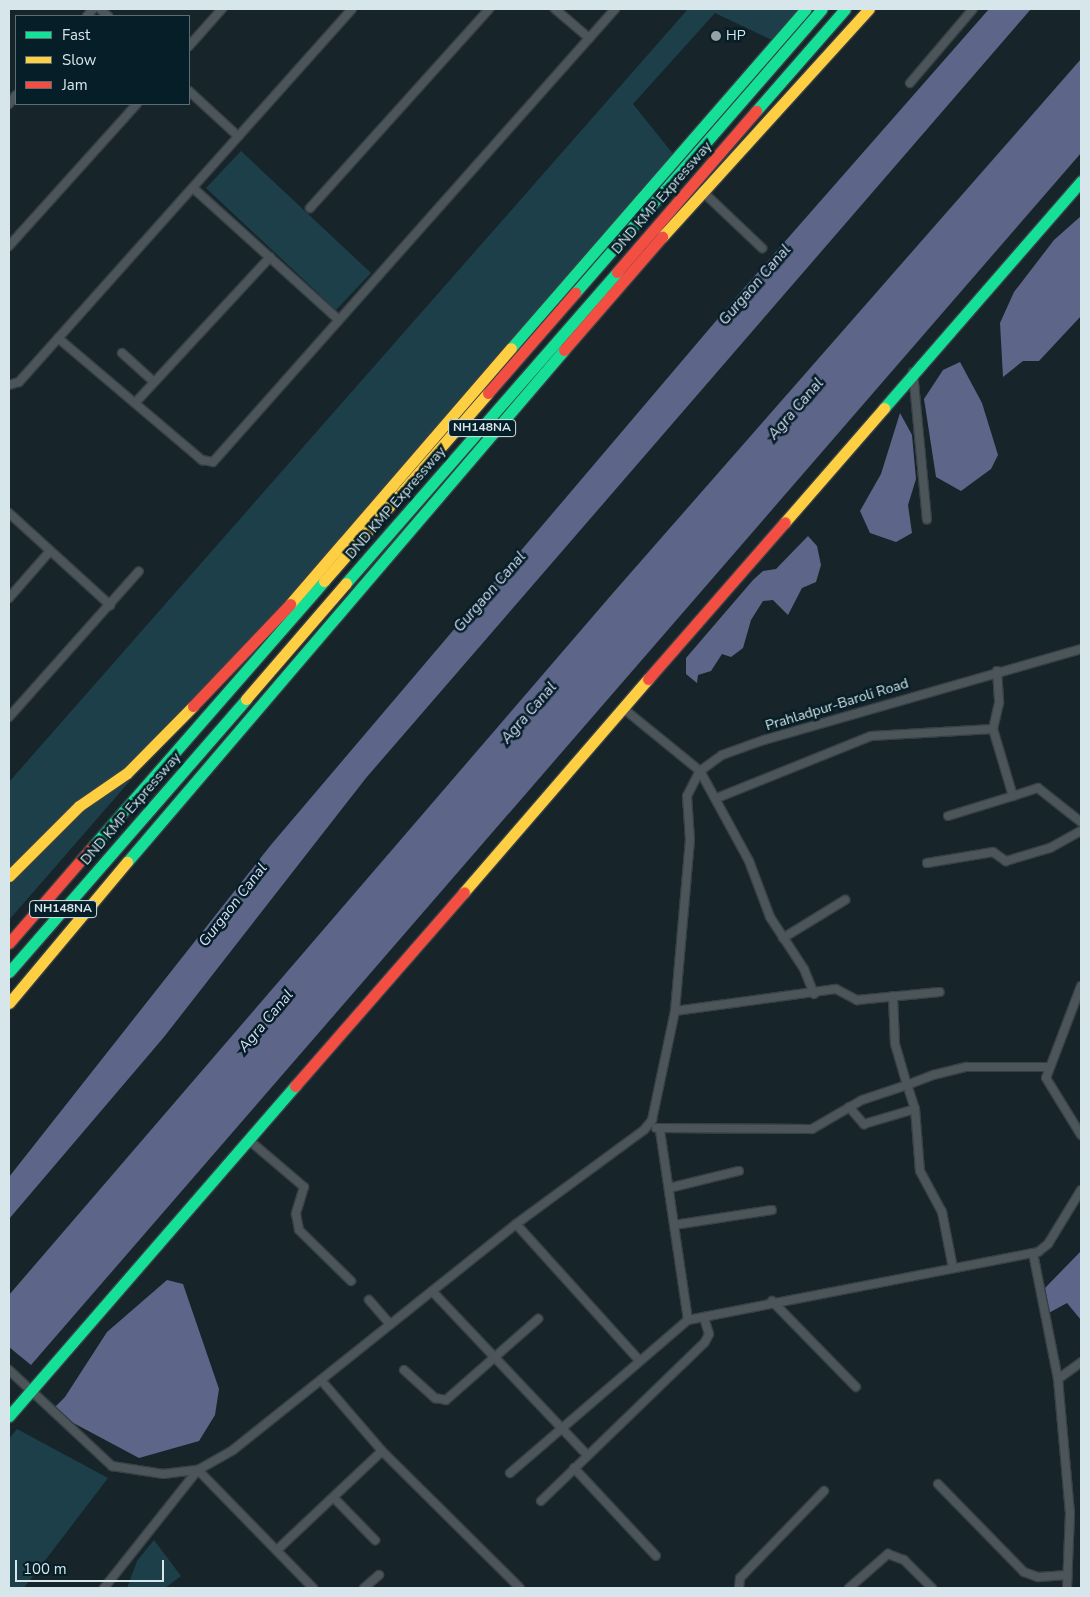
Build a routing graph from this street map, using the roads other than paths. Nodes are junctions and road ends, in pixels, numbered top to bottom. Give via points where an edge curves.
1 (222, 9) edge
2 (352, 9) edge
3 (489, 9) edge
4 (555, 9) edge
5 (615, 9) edge
6 (806, 9) edge
7 (822, 9) edge
8 (845, 9) edge
9 (869, 9) edge
10 (973, 9) edge
11 (589, 38) junction
12 (190, 45) edge
13 (910, 83) dead end
14 (190, 92) edge
15 (136, 105) edge
16 (238, 136) junction
17 (1081, 181) edge
18 (193, 188) junction
19 (702, 191) junction
20 (310, 208) dead end
21 (9, 246) edge
22 (762, 248) dead end
23 (270, 257) junction
24 (338, 319) junction
25 (58, 338) junction
26 (122, 352) dead end
27 (913, 371) junction
28 (154, 382) junction
29 (9, 385) edge
30 (135, 403) junction
31 (9, 513) edge
32 (927, 519) dead end
33 (50, 551) junction
34 (139, 571) dead end
35 (9, 598) edge
36 (110, 604) junction
37 (1081, 649) edge
38 (997, 671) junction
39 (624, 709) junction
40 (9, 717) edge
41 (992, 729) junction
42 (700, 771) junction
43 (1013, 796) junction
44 (717, 798) junction
45 (948, 816) dead end
46 (1081, 822) edge
47 (1081, 831) edge
48 (927, 863) dead end
49 (9, 876) edge
50 (845, 900) dead end
51 (783, 938) junction
52 (9, 944) edge
53 (9, 972) edge
54 (1081, 986) edge
55 (940, 992) dead end
56 (814, 994) junction
57 (893, 996) junction
58 (9, 1003) edge
59 (675, 1011) junction
60 (1047, 1066) junction
61 (907, 1084) junction
62 (850, 1107) junction
63 (915, 1108) junction
64 (650, 1125) junction
65 (660, 1130) junction
66 (1081, 1135) edge
67 (250, 1141) junction
68 (739, 1171) dead end
69 (669, 1188) junction
70 (1081, 1190) edge
71 (772, 1210) dead end
72 (516, 1224) junction
73 (674, 1225) junction
74 (1033, 1253) junction
75 (953, 1268) junction
76 (351, 1281) dead end
77 (432, 1291) junction
78 (369, 1300) dead end
79 (772, 1301) junction
80 (704, 1318) junction
81 (538, 1319) dead end
82 (688, 1320) junction
83 (390, 1324) junction
84 (498, 1358) junction
85 (638, 1359) junction
86 (1081, 1362) edge
87 (9, 1370) edge
88 (404, 1370) dead end
89 (1058, 1379) junction
90 (321, 1380) junction
91 (29, 1387) junction
92 (856, 1387) dead end
93 (9, 1416) edge
94 (561, 1426) junction
95 (382, 1451) junction
96 (587, 1455) junction
97 (574, 1468) junction
98 (198, 1470) junction
99 (510, 1473) dead end
100 (938, 1484) dead end
101 (824, 1491) dead end
102 (334, 1498) junction
103 (541, 1501) dead end
104 (375, 1540) dead end
105 (277, 1550) junction
106 (656, 1556) dead end
107 (380, 1574) dead end
108 (1068, 1575) junction
109 (514, 1582) junction
110 (104, 1588) edge
111 (313, 1588) edge
112 (364, 1588) edge
113 (507, 1588) edge
114 (520, 1588) edge
115 (739, 1588) edge
116 (849, 1588) edge
117 (932, 1588) edge
118 (1067, 1588) edge

1 - 12 street
2 - 16 street
3 - 20 street
4 - 11 street
5 - 11 street
6 - 49 main road via 266,631 126,773 80,806
7 - 52 main road, DND KMP Expressway / NH148NA
8 - 53 main road, DND KMP Expressway / NH148NA
9 - 19 main road
10 - 13 street
11 - 24 street
14 - 16 street
15 - 21 street
16 - 18 street
17 - 27 main road
18 - 23 street
18 - 25 street
19 - 22 street
19 - 58 main road via 338,611
23 - 24 street
23 - 28 street
24 - 30 street via 213,462 202,460
25 - 29 street via 19,382
25 - 30 street
26 - 28 street
27 - 32 street
27 - 39 main road
28 - 30 street
31 - 33 street
33 - 35 street
33 - 36 street
34 - 36 street
36 - 40 street
37 - 38 street, Prahladpur-Baroli Road
38 - 41 street via 999,703
38 - 42 street, Prahladpur-Baroli Road via 764,740 722,755
39 - 42 street
39 - 67 main road
41 - 43 street
41 - 44 street via 871,736
42 - 44 street
42 - 59 street via 687,796 690,840
43 - 45 street
43 - 46 street via 1038,788
44 - 51 street
47 - 48 street via 1050,848 1006,861 993,852
50 - 51 street
51 - 56 street via 804,969
54 - 60 street
55 - 57 street
56 - 57 street via 840,989 857,1000
56 - 59 street
57 - 61 street via 895,1044
59 - 64 street
60 - 61 street via 966,1067
60 - 66 street via 1049,1088
61 - 62 street
61 - 63 street
62 - 63 street via 861,1125
62 - 65 street via 806,1129
63 - 75 street via 920,1171 942,1212
64 - 65 street
64 - 72 street
65 - 69 street
67 - 76 street via 304,1187 296,1214 299,1230
67 - 91 main road
68 - 69 street
69 - 73 street
70 - 74 street via 1048,1244
71 - 73 street
72 - 77 street
72 - 85 street
73 - 82 street
74 - 75 street
74 - 89 street
75 - 79 street
77 - 83 street
77 - 84 street
78 - 83 street
79 - 80 street
79 - 92 street
80 - 82 street
80 - 96 street via 707,1340
81 - 84 street
82 - 85 street
83 - 90 street
84 - 88 street via 446,1400 436,1398
84 - 94 street
85 - 94 street
86 - 89 street
87 - 91 street
89 - 108 street via 1070,1513
90 - 95 street
90 - 98 street via 233,1450
91 - 93 main road
91 - 98 street via 112,1466 163,1474
94 - 96 street
94 - 99 street
95 - 102 street
95 - 109 street
96 - 97 street
97 - 103 street
97 - 106 street
98 - 105 street
98 - 110 street
100 - 108 street via 1024,1572 1038,1577
101 - 115 street via 740,1578
102 - 104 street
102 - 105 street
105 - 111 street
107 - 112 street
108 - 118 street
109 - 113 street
109 - 114 street
116 - 117 street via 888,1554 904,1560

